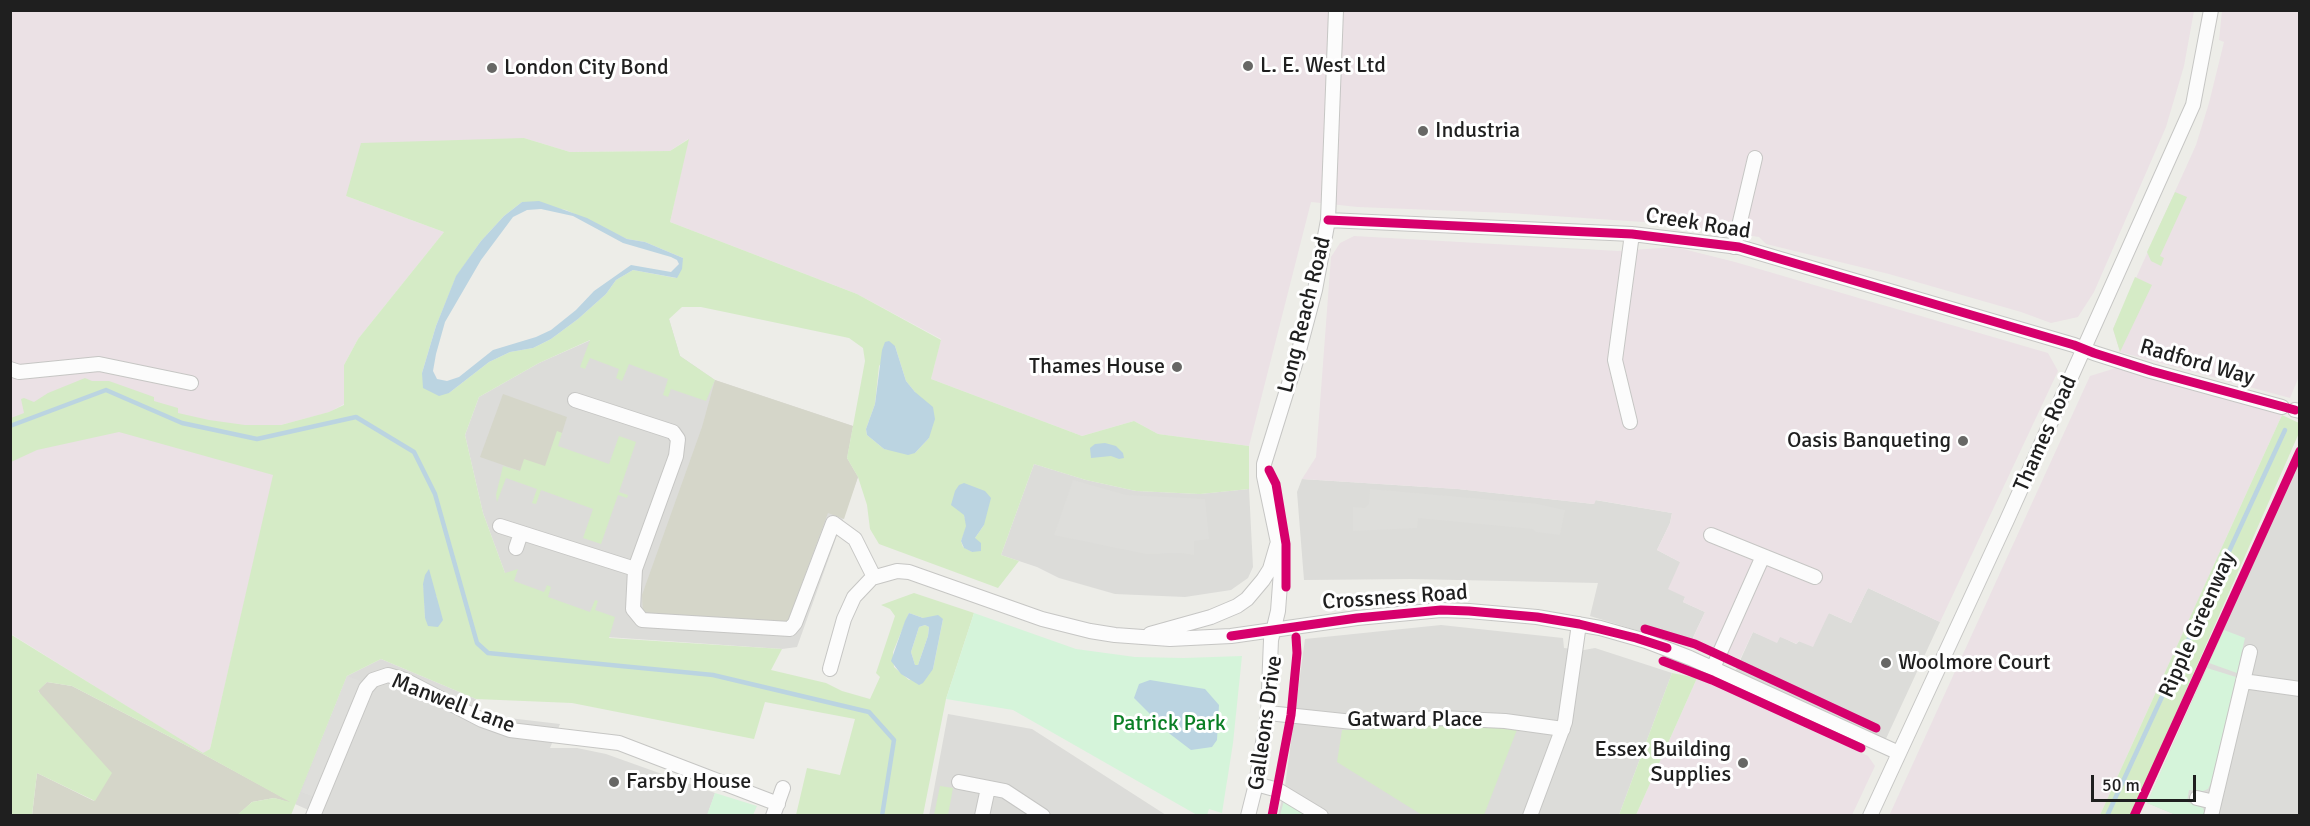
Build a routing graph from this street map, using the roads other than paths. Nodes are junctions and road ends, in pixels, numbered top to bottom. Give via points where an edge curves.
1 (1336, 10) edge
2 (2211, 10) edge
3 (1755, 158) dead end
4 (1328, 220) junction
5 (1632, 234) junction
6 (1734, 247) junction
7 (2085, 350) junction
8 (10, 369) edge
9 (190, 383) dead end
10 (575, 400) dead end
11 (2292, 409) edge
12 (1630, 422) dead end
13 (500, 526) dead end
14 (521, 533) junction
15 (1711, 536) dead end
16 (1278, 543) junction
17 (516, 548) dead end
18 (1763, 556) junction
19 (635, 569) junction
20 (874, 577) junction
21 (1815, 577) dead end
22 (1580, 624) junction
23 (1272, 629) junction
24 (1140, 637) junction
25 (2250, 652) dead end
26 (1713, 668) junction
27 (830, 669) dead end
28 (2243, 681) junction
29 (2300, 689) edge
30 (1268, 713) junction
31 (1563, 729) junction
32 (1899, 753) junction
33 (959, 782) dead end
34 (1256, 784) junction
35 (783, 788) dead end
36 (988, 788) junction
37 (2197, 798) dead end
38 (2212, 809) edge
39 (776, 810) edge
40 (313, 816) edge
41 (982, 816) edge
42 (1043, 816) edge
43 (1248, 816) edge
44 (1321, 816) edge
45 (1530, 816) edge
46 (1870, 816) edge

1 - 4 street, Long Reach Road
2 - 7 street, Thames Road via 2193,105
3 - 6 street
4 - 5 street, Creek Road
4 - 16 street, Long Reach Road via 1315,290 1265,459 1264,476
5 - 6 street, Creek Road
5 - 12 street, Creek Road via 1615,360
6 - 7 street, Creek Road
7 - 11 street, Radford Way
7 - 32 street, Thames Road
8 - 9 street via 19,372 99,363
10 - 19 street via 673,432 678,439 676,456
13 - 14 street
14 - 17 street
14 - 19 street
15 - 18 street
16 - 23 street, Long Reach Road via 1281,571 1278,611
16 - 24 street via 1263,580 1237,606
18 - 21 street
18 - 26 street
19 - 20 street via 633,609 642,620 790,629 833,523 855,539
20 - 24 street, Crossness Road via 909,572 1066,626
20 - 27 street via 854,597
22 - 23 street, Crossness Road via 1523,615 1441,610
22 - 26 street, Crossness Road via 1646,641
22 - 31 street
23 - 24 street, Crossness Road via 1231,636
23 - 30 street, Galleons Drive
25 - 28 street
26 - 32 street, Crossness Road
28 - 29 street
28 - 38 street
30 - 31 street, Gatward Place via 1353,722 1494,720
30 - 34 street, Galleons Drive
31 - 45 street
32 - 46 street, Thames Road
33 - 36 street
34 - 43 street, Galleons Drive
34 - 44 street via 1278,790
35 - 39 street
36 - 41 street
36 - 42 street via 1005,791
37 - 38 street
39 - 40 street, Manwell Lane via 619,743 510,730 388,675 373,680 366,688

